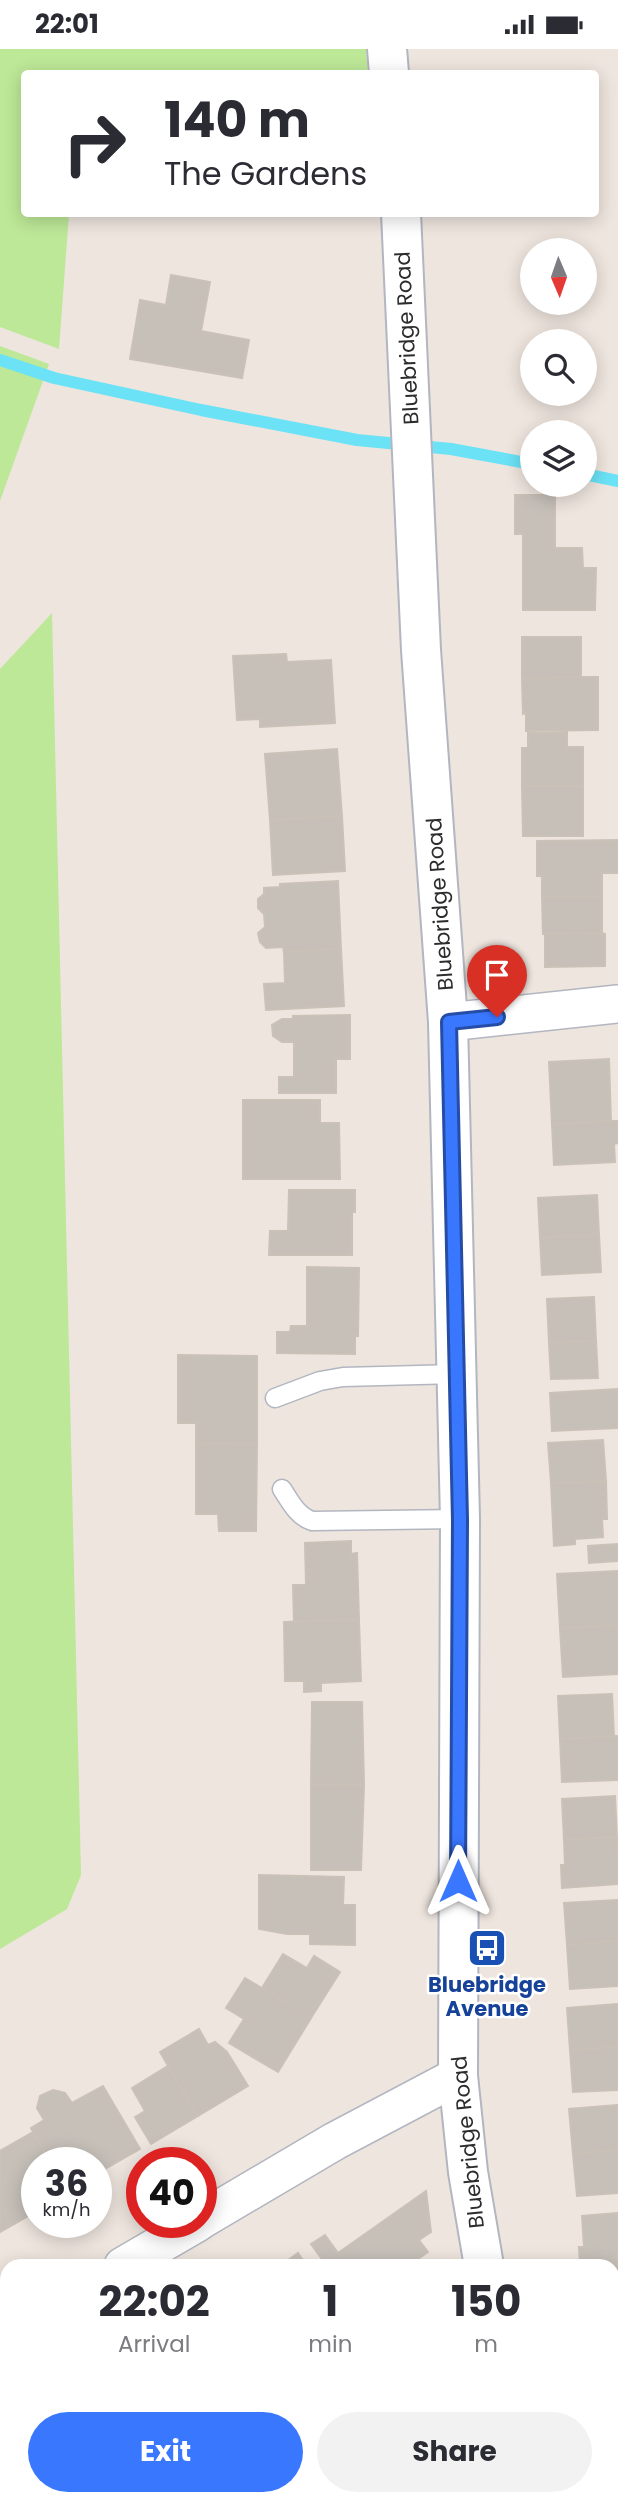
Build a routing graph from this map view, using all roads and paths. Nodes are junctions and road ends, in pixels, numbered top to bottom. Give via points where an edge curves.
1 (387, 49) edge
2 (389, 70) edge
3 (401, 217) edge
4 (618, 1004) edge
5 (449, 1022) junction
6 (457, 1374) junction
7 (275, 1398) dead end
8 (282, 1489) dead end
9 (460, 1520) junction
10 (458, 2076) junction
11 (217, 2210) edge
12 (170, 2238) edge
13 (135, 2259) edge
14 (483, 2259) edge

1 - 2 street
3 - 5 street, Bluebridge Road via 421,650
4 - 5 street
5 - 6 street, Bluebridge Road
6 - 7 lane via 343,1377
6 - 9 street, Bluebridge Road
8 - 9 lane via 298,1512 312,1521
9 - 10 street, Bluebridge Road
10 - 11 street
10 - 14 street, Bluebridge Road
12 - 13 street

